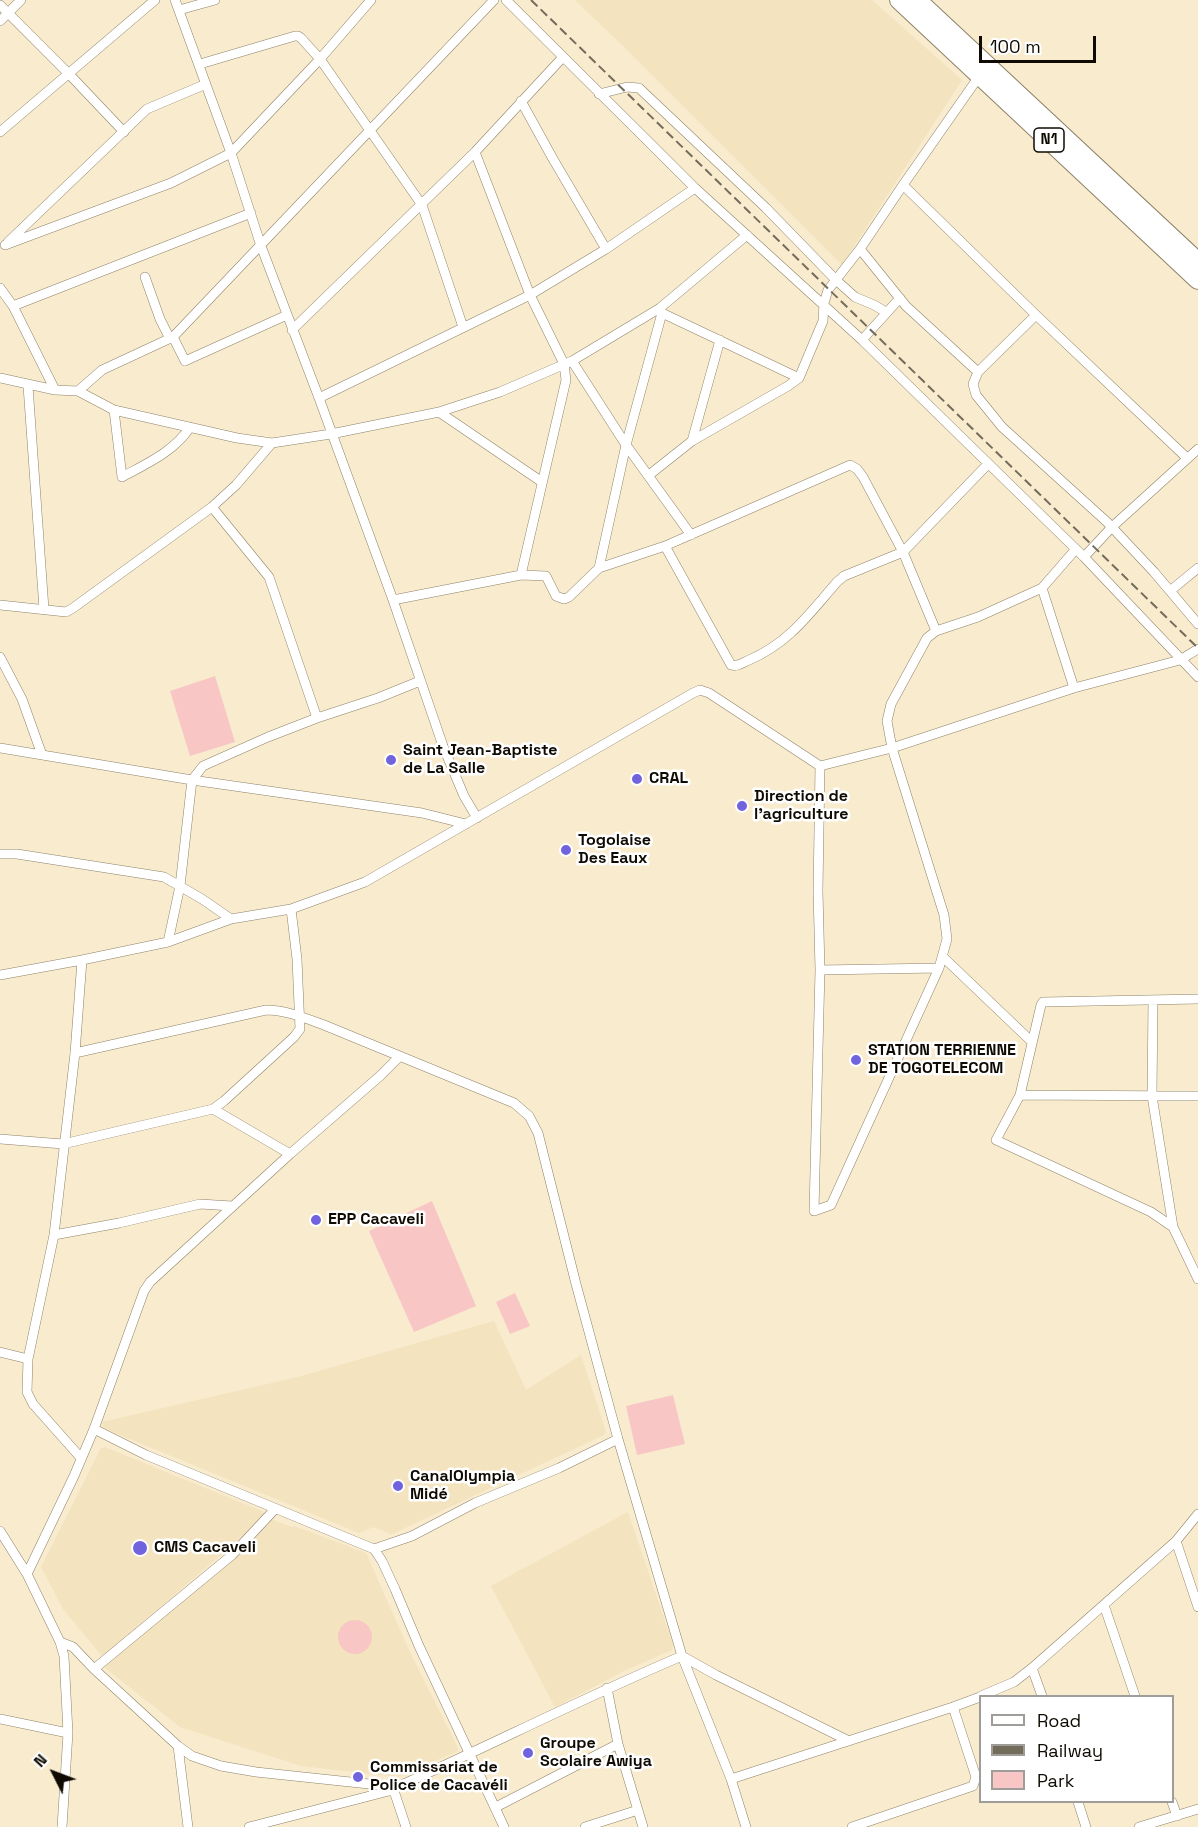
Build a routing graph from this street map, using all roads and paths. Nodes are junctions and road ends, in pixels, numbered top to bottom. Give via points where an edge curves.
1 (21, 0) edge
2 (155, 0) edge
3 (215, 0) edge
4 (494, 0) edge
5 (506, 0) edge
6 (899, 0) edge
7 (917, 0) edge
8 (368, 1) edge
9 (177, 5) edge
10 (0, 6) edge
11 (8, 13) junction
12 (0, 21) edge
13 (562, 57) junction
14 (320, 59) junction
15 (200, 64) junction
16 (68, 73) junction
17 (980, 75) junction
18 (206, 84) junction
19 (599, 94) junction
20 (521, 101) junction
21 (369, 131) junction
22 (0, 132) edge
23 (124, 132) junction
24 (475, 152) junction
25 (231, 153) junction
26 (903, 184) junction
27 (695, 188) junction
28 (422, 205) junction
29 (251, 213) junction
30 (747, 235) junction
31 (261, 246) junction
32 (2, 247) edge
33 (606, 249) junction
34 (860, 249) junction
35 (1198, 262) edge
36 (145, 278) dead end
37 (836, 280) junction
38 (1198, 280) edge
39 (0, 288) edge
40 (530, 295) junction
41 (900, 298) junction
42 (13, 306) junction
43 (824, 306) junction
44 (661, 310) junction
45 (886, 312) junction
46 (286, 315) junction
47 (1036, 315) junction
48 (463, 327) junction
49 (292, 330) junction
50 (172, 338) junction
51 (720, 340) junction
52 (862, 340) junction
53 (568, 363) junction
54 (978, 372) junction
55 (0, 378) edge
56 (799, 378) junction
57 (28, 386) junction
58 (55, 390) junction
59 (78, 391) junction
60 (319, 398) junction
61 (114, 410) junction
62 (439, 412) junction
63 (190, 427) junction
64 (332, 434) junction
65 (692, 441) junction
66 (273, 443) junction
67 (626, 445) junction
68 (1198, 449) edge
69 (1187, 458) junction
70 (988, 464) junction
71 (649, 475) junction
72 (542, 482) junction
73 (212, 507) junction
74 (1112, 527) junction
75 (691, 535) junction
76 (665, 546) junction
77 (1076, 549) junction
78 (903, 552) junction
79 (1084, 557) junction
80 (599, 568) junction
81 (1198, 568) edge
82 (521, 575) junction
83 (1042, 588) junction
84 (1170, 591) junction
85 (393, 600) junction
86 (0, 605) edge
87 (44, 609) junction
88 (1198, 624) edge
89 (936, 631) junction
90 (1198, 650) edge
91 (0, 657) edge
92 (1180, 660) junction
93 (1198, 677) edge
94 (420, 681) junction
95 (1074, 688) junction
96 (317, 718) junction
97 (0, 748) edge
98 (892, 748) junction
99 (42, 755) junction
100 (820, 766) junction
101 (192, 780) junction
102 (477, 818) junction
103 (466, 824) junction
104 (0, 854) edge
105 (180, 886) junction
106 (291, 909) junction
107 (231, 919) junction
108 (168, 942) junction
109 (943, 957) junction
110 (82, 960) junction
111 (939, 968) junction
112 (820, 970) junction
113 (0, 975) edge
114 (1198, 999) edge
115 (1153, 1000) junction
116 (300, 1016) junction
117 (1031, 1041) junction
118 (75, 1053) junction
119 (400, 1056) junction
120 (1020, 1095) junction
121 (1152, 1095) junction
122 (1198, 1096) edge
123 (213, 1109) junction
124 (0, 1139) edge
125 (63, 1144) junction
126 (290, 1154) junction
127 (232, 1206) junction
128 (1173, 1227) junction
129 (54, 1235) junction
130 (1198, 1279) edge
131 (0, 1352) edge
132 (28, 1359) junction
133 (94, 1429) junction
134 (618, 1439) junction
135 (81, 1458) junction
136 (275, 1509) junction
137 (1198, 1514) edge
138 (1, 1535) edge
139 (1176, 1541) junction
140 (374, 1548) junction
141 (27, 1574) junction
142 (1104, 1605) junction
143 (1198, 1607) edge
144 (60, 1642) junction
145 (682, 1656) junction
146 (1032, 1668) junction
147 (94, 1669) junction
148 (607, 1688) junction
149 (985, 1695) edge
150 (1042, 1695) edge
151 (1135, 1695) edge
152 (979, 1698) edge
153 (954, 1707) junction
154 (0, 1719) edge
155 (68, 1732) junction
156 (849, 1741) junction
157 (618, 1744) junction
158 (178, 1746) junction
159 (470, 1755) junction
160 (730, 1779) junction
161 (392, 1789) junction
162 (1078, 1803) edge
163 (1172, 1803) edge
164 (496, 1807) junction
165 (1198, 1809) edge
166 (638, 1810) junction
167 (1177, 1816) junction
168 (62, 1827) edge
169 (188, 1827) edge
170 (249, 1827) edge
171 (406, 1827) edge
172 (504, 1827) edge
173 (585, 1827) edge
174 (644, 1827) edge
175 (746, 1827) edge
176 (852, 1827) edge
177 (1086, 1827) edge
178 (1139, 1827) edge

1 - 11 street
2 - 16 street
3 - 9 street
4 - 21 street
5 - 13 street
6 - 17 highway, N1
7 - 35 highway, N1
8 - 14 street
9 - 15 street
10 - 11 street
11 - 12 street
11 - 16 street
13 - 19 street
13 - 20 street
14 - 15 street via 298,36
14 - 21 street
14 - 25 street
15 - 18 street
16 - 22 street
16 - 23 street
17 - 26 street
17 - 38 highway, N1
18 - 23 street via 147,110
18 - 25 street
19 - 27 street
19 - 37 street via 639,88
20 - 24 street
20 - 33 street
21 - 28 street
21 - 31 street
23 - 32 street
24 - 28 street
24 - 40 street
25 - 29 street
25 - 32 street via 171,183
26 - 34 street
26 - 47 street
27 - 30 street
27 - 33 street
28 - 48 street
28 - 49 street
29 - 31 street
29 - 42 street
30 - 43 street
30 - 44 street
31 - 46 street
31 - 50 street
33 - 40 street
34 - 37 street
34 - 41 street
36 - 50 street via 160,319
37 - 43 street
37 - 45 street via 855,297
39 - 42 street
40 - 48 street
40 - 53 street
41 - 45 street
41 - 54 street
42 - 58 street
43 - 52 street
43 - 56 street via 823,321
44 - 51 street
44 - 53 street
44 - 67 street
45 - 52 street
46 - 49 street
46 - 50 street via 185,361
47 - 54 street
47 - 69 street
48 - 60 street
49 - 60 street
50 - 59 street via 102,370
51 - 56 street
51 - 65 street
52 - 70 street
53 - 62 street
53 - 67 street
53 - 72 street
54 - 74 street via 974,391 1002,427
55 - 57 street
56 - 65 street
57 - 58 street
57 - 87 street
58 - 59 street
59 - 61 street
60 - 64 street
61 - 63 street
61 - 63 street via 122,477 164,453
62 - 64 street
62 - 72 street
63 - 66 street
64 - 66 street
64 - 85 street
65 - 71 street
66 - 73 street
67 - 71 street
67 - 80 street
68 - 69 street
69 - 74 street
70 - 77 street
70 - 78 street
71 - 75 street
72 - 82 street
73 - 87 street via 73,608 66,612
73 - 96 street via 269,577
74 - 79 street
74 - 84 street
75 - 76 street
75 - 78 street via 850,465 863,477
76 - 78 street via 733,666 762,655 799,627 844,576
76 - 80 street
77 - 79 street
77 - 83 street
78 - 89 street
79 - 92 street
80 - 82 street via 564,599 556,596 546,576
81 - 84 street
82 - 85 street
83 - 89 street
83 - 95 street
84 - 88 street
85 - 94 street
86 - 87 street
89 - 98 street via 920,648 891,704 887,721
90 - 92 street
91 - 99 street via 22,699
92 - 93 street
92 - 95 street
94 - 96 street
94 - 102 street via 443,746
95 - 98 street
96 - 101 street via 207,763
97 - 99 street
98 - 100 street
98 - 109 street via 944,915 947,939
99 - 101 street
100 - 102 street via 700,690
100 - 112 street
101 - 103 street via 422,813
101 - 105 street
102 - 103 street
103 - 106 street via 365,882
104 - 105 street via 164,877
105 - 107 street
105 - 108 street
106 - 107 street
106 - 116 street
107 - 108 street
108 - 110 street
109 - 111 street
109 - 117 street
110 - 113 street
110 - 118 street
111 - 112 street
111 - 112 street via 831,1205 814,1211
114 - 115 street
115 - 117 street via 1046,1000
115 - 121 street
116 - 118 street via 266,1010
116 - 119 street
116 - 123 street via 297,1034
117 - 120 street
118 - 125 street
119 - 126 street
119 - 134 street via 513,1103 529,1116 538,1134
120 - 121 street
120 - 128 street via 996,1140 1151,1212
121 - 122 street
121 - 128 street
123 - 125 street
123 - 126 street
124 - 125 street
125 - 129 street
126 - 127 street
127 - 129 street via 200,1204
127 - 133 street via 144,1291
128 - 130 street
129 - 132 street
131 - 132 street
132 - 135 street via 30,1399
133 - 135 street
133 - 136 street
134 - 140 street via 475,1503 412,1536
134 - 145 street
135 - 141 street
136 - 140 street
136 - 147 street via 232,1555
137 - 139 street
138 - 141 street
139 - 142 street
139 - 143 street
140 - 159 street
141 - 144 street
142 - 146 street
142 - 151 street
144 - 147 street via 73,1647
144 - 155 street
145 - 148 street
145 - 156 street
145 - 160 street
146 - 149 street via 1014,1682
146 - 150 street
147 - 158 street
148 - 157 street
148 - 159 street
152 - 153 street
153 - 156 street
153 - 176 street via 975,1784
154 - 155 street
155 - 168 street
156 - 160 street
157 - 164 street
157 - 166 street
158 - 161 street via 192,1756 221,1766
158 - 169 street
159 - 161 street
159 - 164 street
160 - 175 street
161 - 170 street
161 - 171 street
162 - 177 street
163 - 167 street
164 - 172 street
165 - 167 street
166 - 173 street
166 - 174 street
167 - 178 street

